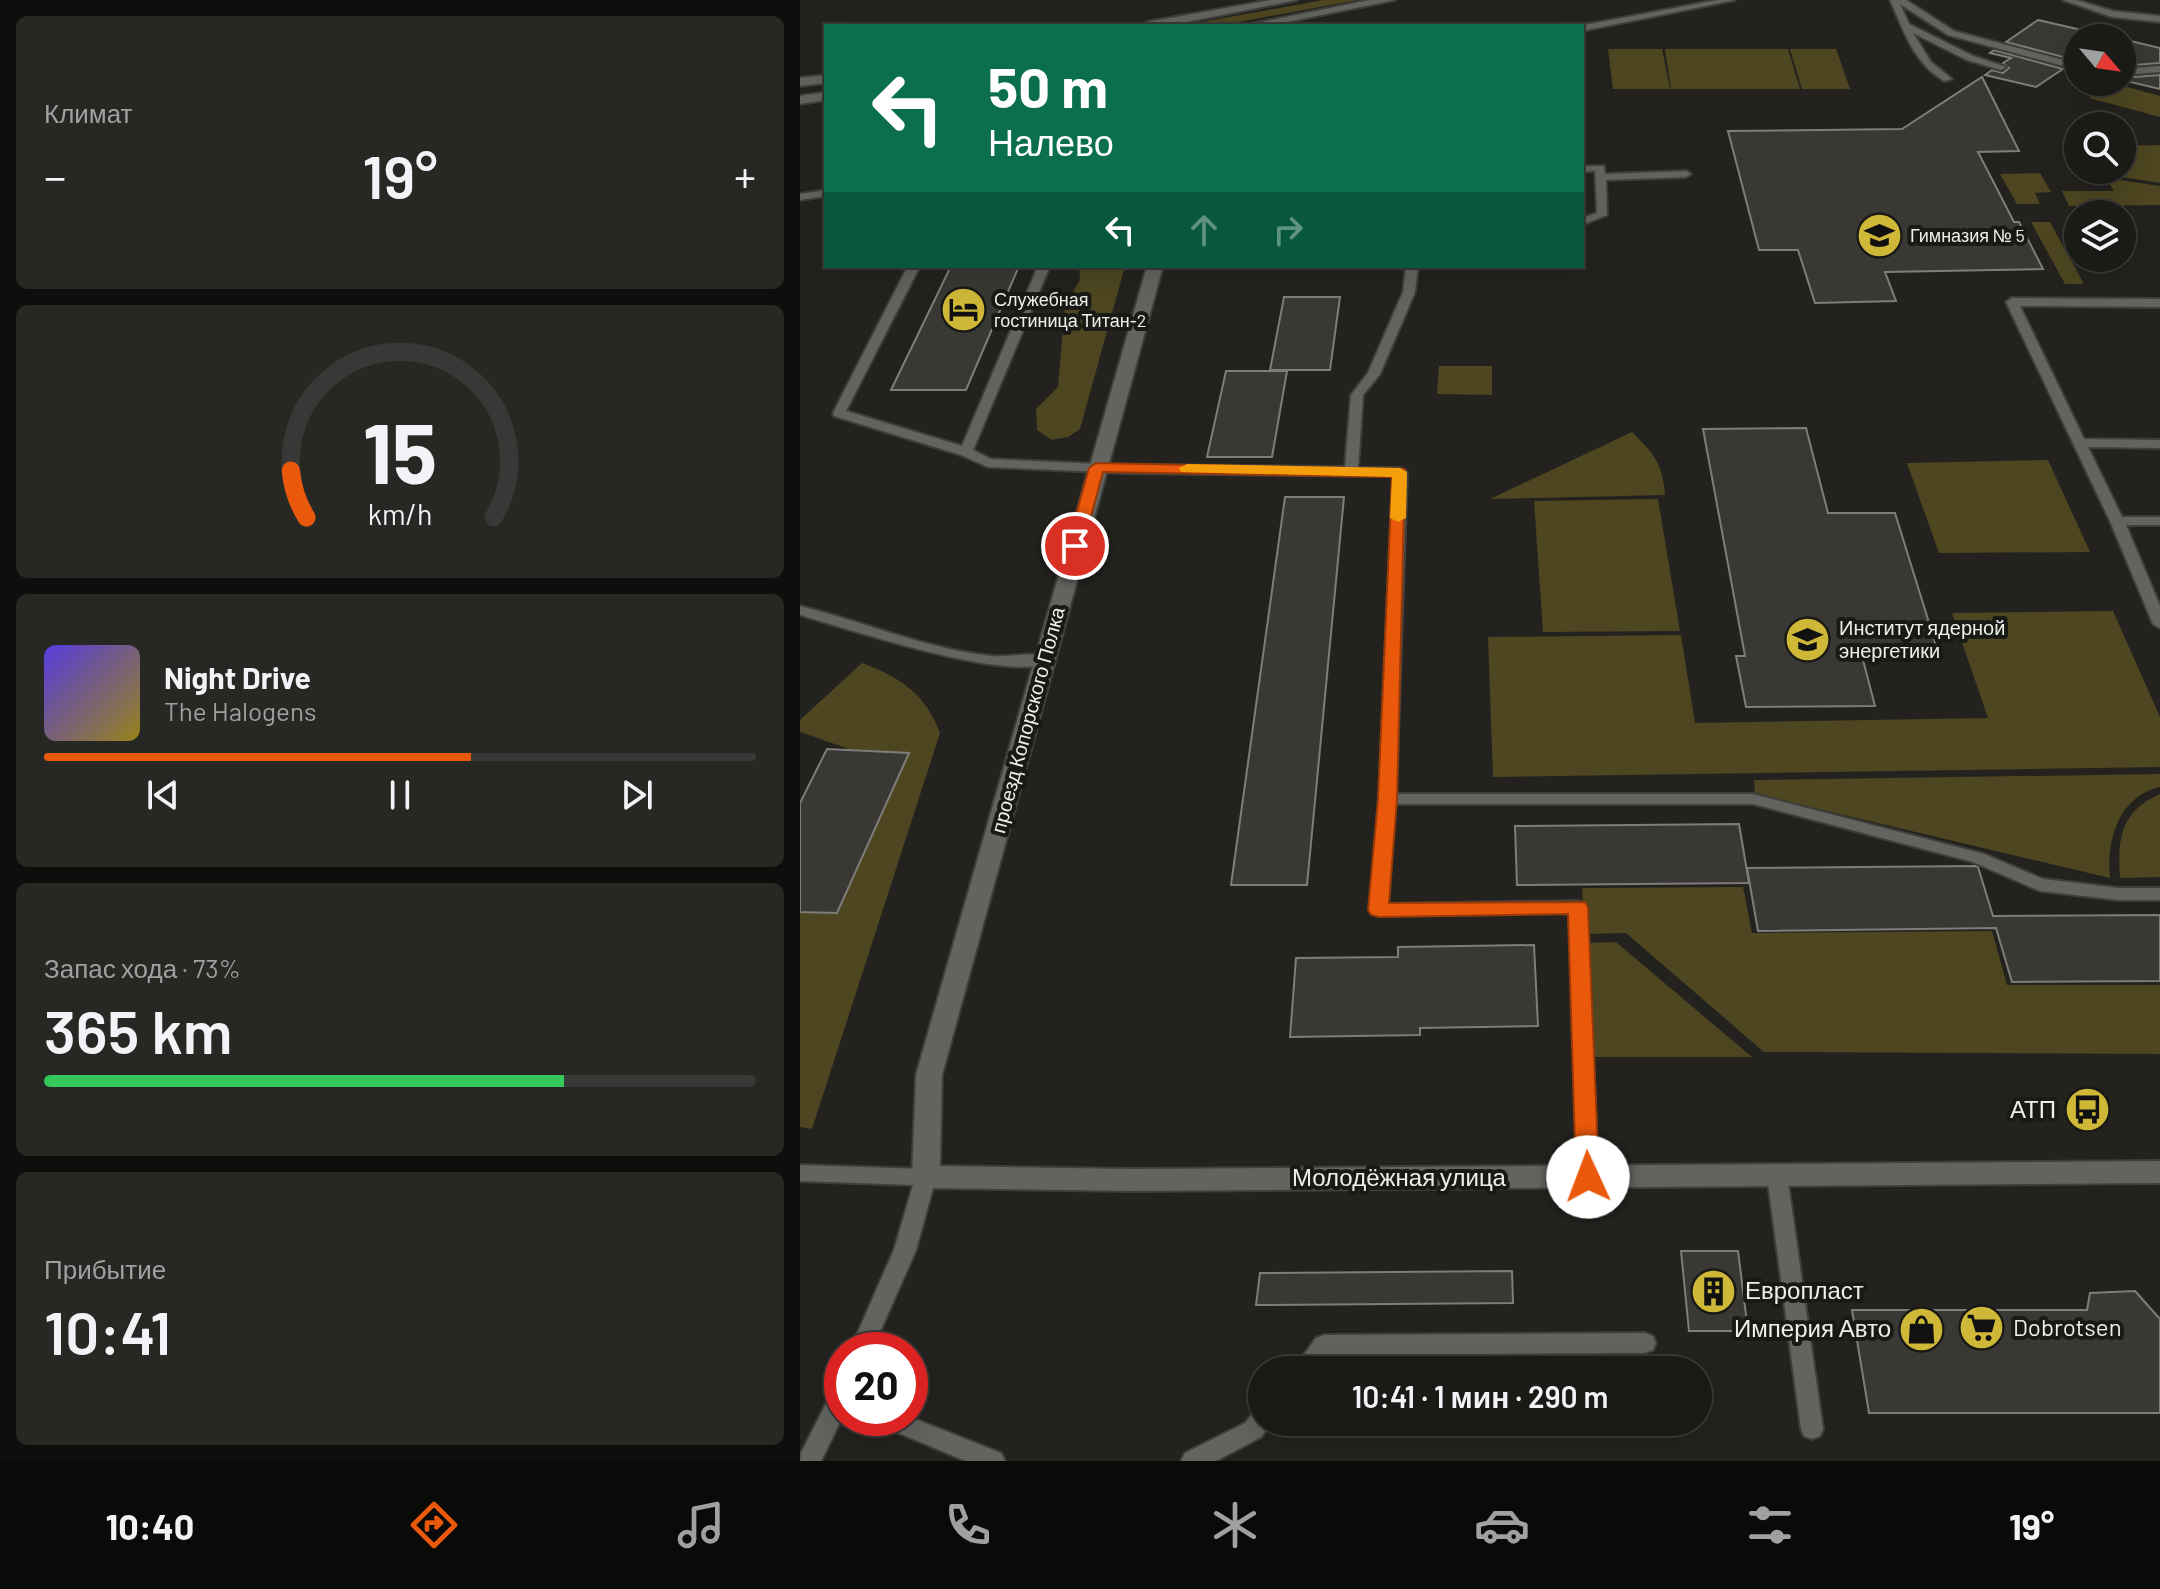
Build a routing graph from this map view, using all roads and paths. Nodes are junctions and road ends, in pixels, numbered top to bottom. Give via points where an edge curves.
1 (1291, 0) edge
2 (1389, 0) edge
3 (1731, 0) edge
4 (1897, 0) edge
5 (2067, 0) edge
6 (2160, 19) edge
7 (1158, 24) edge
8 (1259, 24) edge
9 (1906, 26) junction
10 (1584, 28) edge
11 (2064, 63) edge
12 (2001, 67) dead end
13 (2160, 69) edge
14 (2136, 71) edge
15 (824, 79) edge
16 (1947, 79) dead end
17 (800, 82) edge
18 (824, 96) edge
19 (800, 100) edge
20 (1584, 169) edge
21 (1686, 174) dead end
22 (1601, 177) junction
23 (824, 193) edge
24 (800, 197) edge
25 (1584, 221) edge
26 (913, 268) edge
27 (1043, 268) edge
28 (1154, 268) edge
29 (1412, 268) edge
30 (2160, 303) edge
31 (2078, 443) junction
32 (2160, 444) edge
33 (966, 452) junction
34 (1096, 468) junction
35 (1351, 472) junction
36 (2117, 521) junction
37 (2160, 521) edge
38 (800, 610) edge
39 (2160, 624) edge
40 (1044, 660) junction
41 (1387, 799) junction
42 (2160, 894) edge
43 (2160, 1172) edge
44 (800, 1173) edge
45 (1777, 1175) junction
46 (926, 1177) junction
47 (1588, 1177) junction
48 (869, 1332) edge
49 (1645, 1343) dead end
50 (1315, 1356) edge
51 (1812, 1429) dead end
52 (824, 1431) edge
53 (1248, 1433) edge
54 (928, 1435) edge
55 (809, 1461) edge
56 (993, 1461) edge
57 (1193, 1461) edge

1 - 7 street
2 - 8 street
3 - 10 lane
4 - 9 lane
4 - 11 lane via 1951,33
5 - 6 lane via 2112,14
9 - 12 lane via 1970,58
9 - 16 lane via 1925,64
13 - 14 lane
15 - 17 street
18 - 19 street
20 - 22 lane via 1600,168
21 - 22 lane
22 - 25 lane via 1602,215
23 - 24 lane
26 - 33 lane via 839,413
27 - 33 lane
28 - 34 street, проезд Копорского Полка
29 - 35 lane via 1409,292 1374,374 1357,395
30 - 31 lane via 2012,302
31 - 32 lane
31 - 36 lane
33 - 34 lane via 988,463
34 - 35 lane
34 - 40 street, проезд Копорского Полка
35 - 41 lane via 1400,472
36 - 37 lane
36 - 39 lane
38 - 40 lane via 946,652 992,661
40 - 46 street, проезд Копорского Полка via 929,1075
41 - 42 lane via 1753,799 1978,858 2040,885
41 - 47 lane via 1379,910 1578,907
43 - 45 street, Молодёжная улица
44 - 46 lane
45 - 47 street, Молодёжная улица
45 - 51 lane
46 - 47 street, Молодёжная улица
46 - 48 lane via 905,1250
49 - 50 lane via 1324,1345
52 - 55 lane
53 - 57 lane
54 - 56 lane

